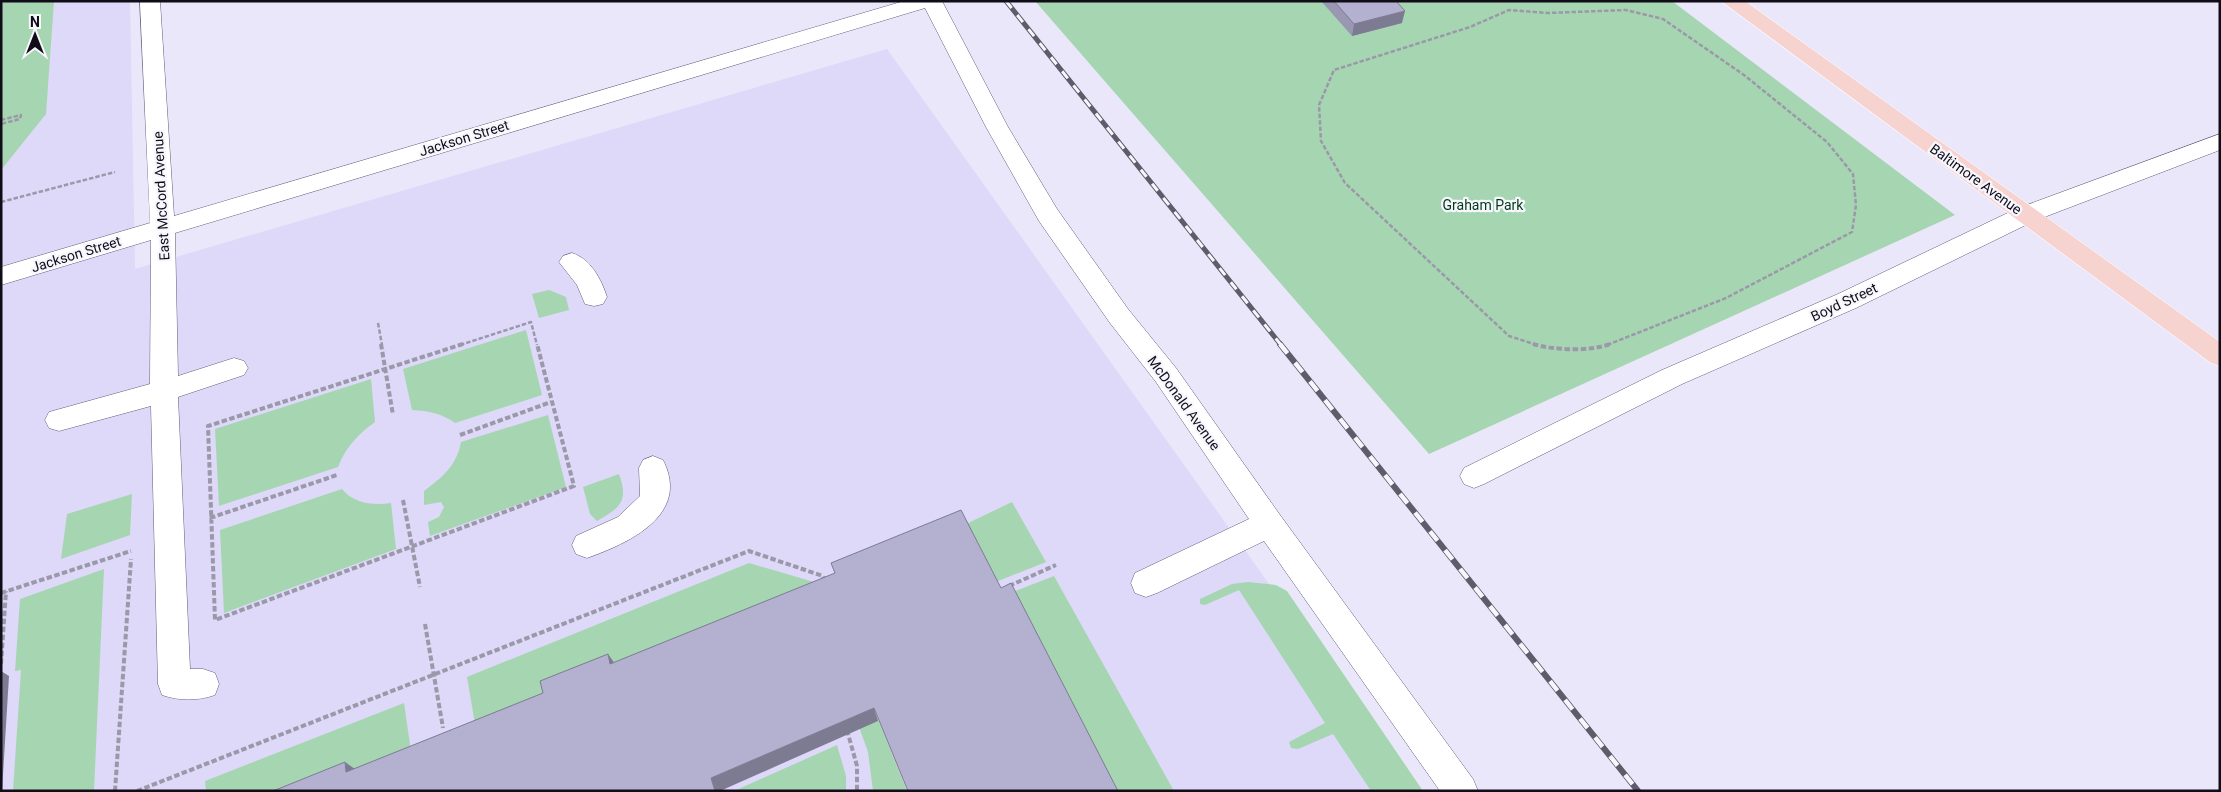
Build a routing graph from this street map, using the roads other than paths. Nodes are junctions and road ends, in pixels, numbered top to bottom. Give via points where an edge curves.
1 (150, 1) edge
2 (927, 1) edge
3 (932, 1) edge
4 (1731, 1) edge
5 (2220, 141) edge
6 (2025, 215) junction
7 (163, 228) junction
8 (572, 262) dead end
9 (1, 276) edge
10 (594, 297) dead end
11 (2220, 356) edge
12 (234, 368) dead end
13 (164, 391) junction
14 (59, 420) dead end
15 (653, 468) dead end
16 (1474, 476) dead end
17 (1269, 524) junction
18 (587, 545) dead end
19 (1146, 583) dead end
20 (203, 684) dead end
21 (1461, 791) edge

1 - 7 street, East McCord Avenue
2 - 7 street, Jackson Street
3 - 17 street, McDonald Avenue via 997,127 1048,215 1119,316 1166,375
4 - 6 main road, Baltimore Avenue
5 - 6 street, Boyd Street
6 - 11 main road, Baltimore Avenue
6 - 16 street, Boyd Street via 1847,301 1672,377
7 - 9 street, Jackson Street
7 - 13 street, East McCord Avenue
8 - 10 street via 589,282
12 - 13 street
13 - 14 street
13 - 20 street, East McCord Avenue via 174,684
15 - 18 street via 655,500 629,526
17 - 19 street
17 - 21 street, McDonald Avenue

